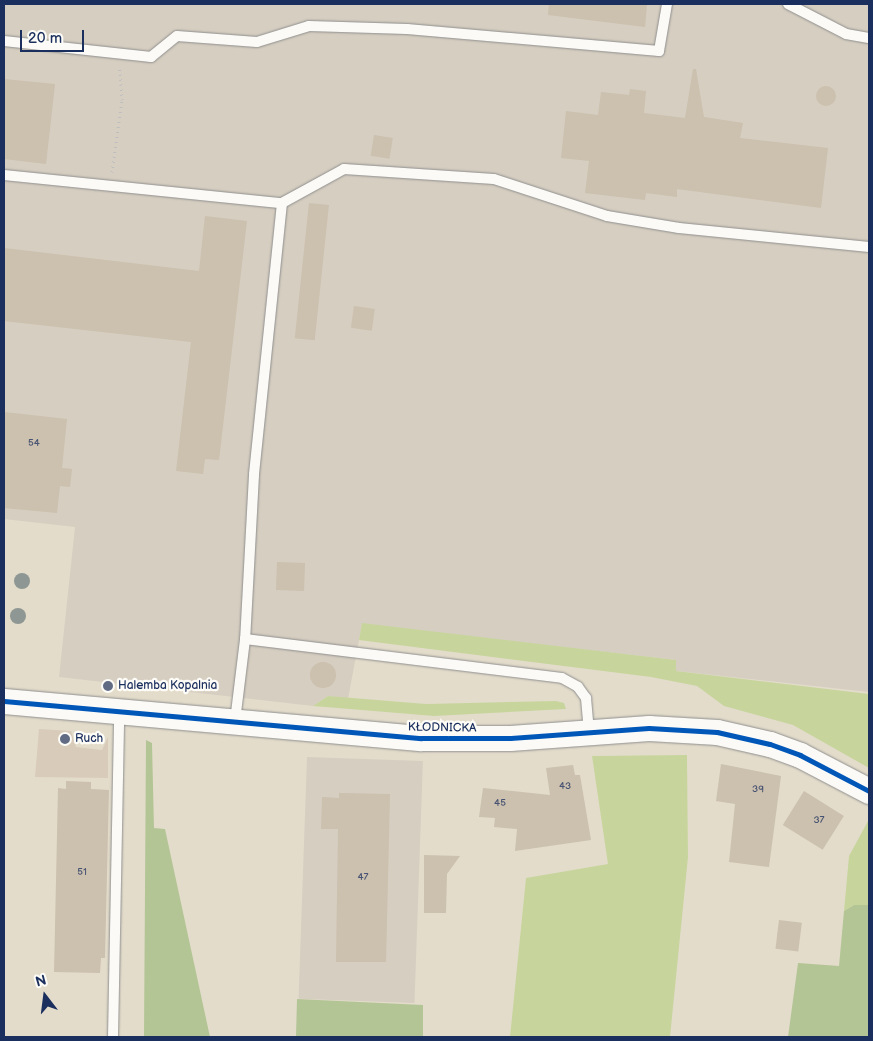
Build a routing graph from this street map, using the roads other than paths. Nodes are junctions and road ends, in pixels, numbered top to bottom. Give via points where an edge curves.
1 (667, 4) edge
2 (788, 4) edge
3 (869, 38) edge
4 (4, 41) edge
5 (4, 175) edge
6 (282, 203) junction
7 (869, 247) edge
8 (245, 639) junction
9 (4, 701) edge
10 (119, 712) junction
11 (234, 722) junction
12 (589, 732) junction
13 (869, 791) edge
14 (113, 1037) edge

1 - 4 lane via 659,51 407,29 309,26 257,42 177,36 150,57
2 - 3 lane via 846,34
5 - 6 lane
6 - 7 lane via 344,169 494,179 607,216 679,228
6 - 8 lane via 254,475
8 - 11 lane
8 - 12 lane via 562,678 578,687 586,698
9 - 10 street, KŁODNICKA
10 - 11 street, KŁODNICKA
10 - 14 lane
11 - 12 street, KŁODNICKA via 421,738 510,738
12 - 13 street, KŁODNICKA via 683,729 745,737 800,755

